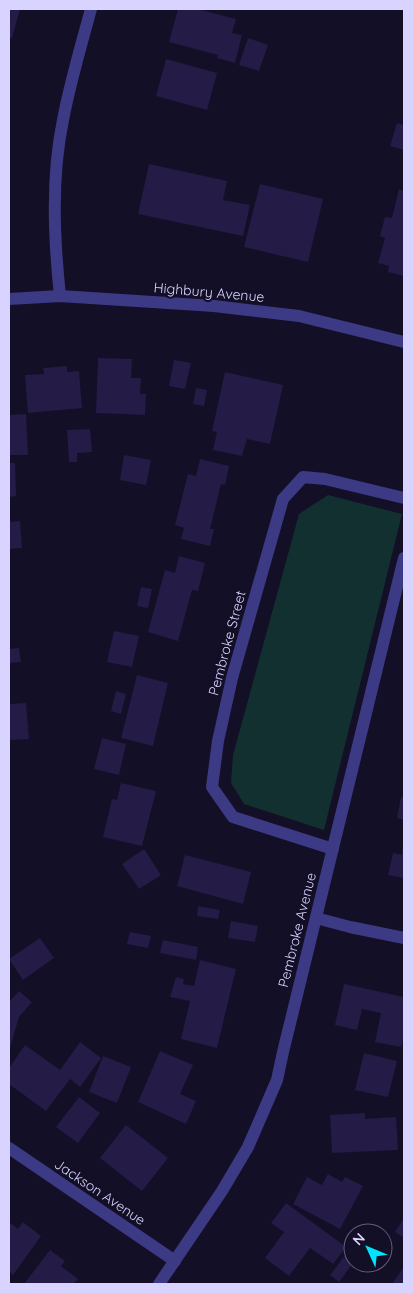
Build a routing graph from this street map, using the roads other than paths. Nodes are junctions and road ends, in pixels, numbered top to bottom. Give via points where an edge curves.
1 (91, 9) edge
2 (60, 296) junction
3 (9, 299) edge
4 (404, 342) edge
5 (404, 498) edge
6 (404, 558) edge
7 (334, 849) junction
8 (316, 918) junction
9 (404, 938) edge
10 (9, 1148) edge
11 (174, 1261) junction
12 (159, 1284) edge

1 - 2 street via 62,121 56,168 54,218
2 - 3 street, Highbury Avenue
2 - 4 street, Highbury Avenue via 214,306 299,316
5 - 7 street, Pembroke Street via 325,479 303,478 283,499 232,678 218,741 212,787 233,817
6 - 7 street, Pembroke Avenue
7 - 8 street, Pembroke Avenue
8 - 9 street
8 - 11 street, Pembroke Avenue via 277,1080 248,1147
10 - 11 street, Jackson Avenue
11 - 12 street, Pembroke Avenue

